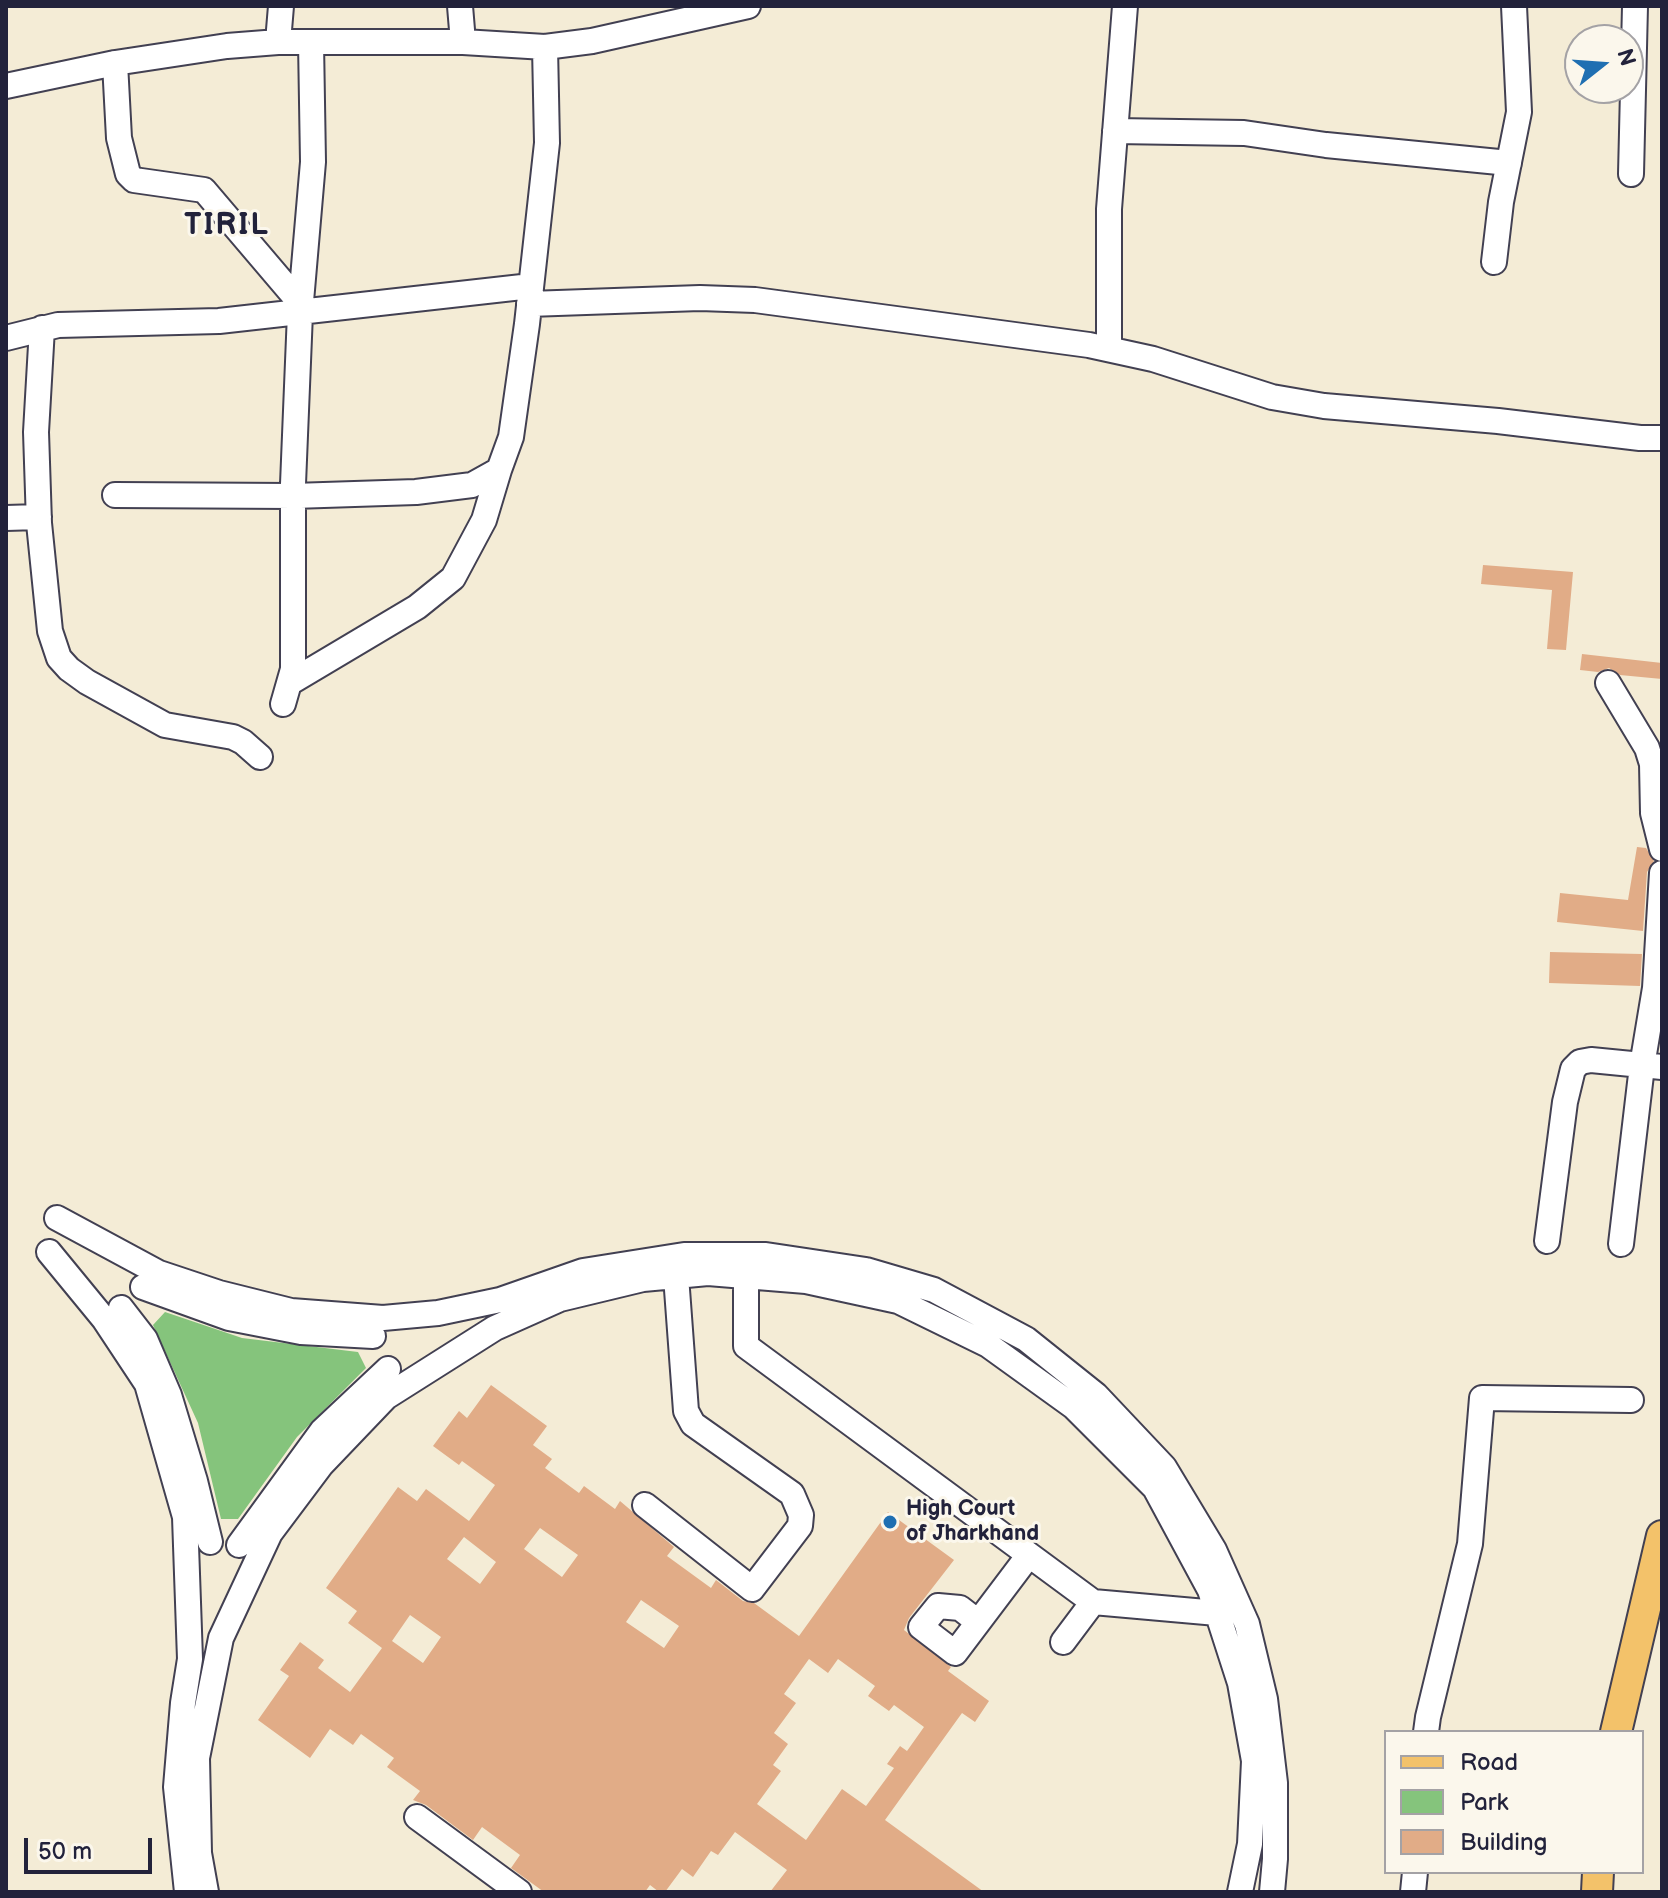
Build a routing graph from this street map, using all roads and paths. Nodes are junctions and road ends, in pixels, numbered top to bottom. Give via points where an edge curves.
1 (281, 6) edge
2 (460, 6) edge
3 (748, 6) edge
4 (1125, 6) edge
5 (1514, 6) edge
6 (1635, 6) edge
7 (278, 42) junction
8 (311, 42) junction
9 (463, 42) junction
10 (545, 47) junction
11 (115, 63) junction
12 (6, 86) edge
13 (1115, 131) junction
14 (1509, 163) junction
15 (1631, 174) dead end
16 (1494, 262) dead end
17 (530, 295) junction
18 (300, 309) junction
19 (42, 328) junction
20 (6, 338) edge
21 (1109, 349) junction
22 (1662, 438) edge
23 (499, 470) junction
24 (115, 495) dead end
25 (293, 496) junction
26 (39, 517) junction
27 (6, 518) edge
28 (1608, 683) dead end
29 (260, 757) dead end
30 (1662, 849) edge
31 (1662, 873) edge
32 (1652, 1066) edge
33 (57, 1218) dead end
34 (1547, 1241) dead end
35 (1621, 1244) dead end
36 (49, 1252) dead end
37 (746, 1265) junction
38 (676, 1276) junction
39 (146, 1277) junction
40 (113, 1313) junction
41 (375, 1327) junction
42 (388, 1369) junction
43 (409, 1383) junction
44 (1631, 1400) dead end
45 (645, 1505) dead end
46 (1662, 1536) edge
47 (199, 1543) junction
48 (248, 1553) junction
49 (1029, 1555) junction
50 (1093, 1602) junction
51 (1228, 1609) junction
52 (978, 1622) dead end
53 (1063, 1642) dead end
54 (1426, 1730) edge
55 (1616, 1730) edge
56 (417, 1817) dead end
57 (187, 1892) edge
58 (206, 1892) edge
59 (519, 1892) edge
60 (1240, 1892) edge
61 (1272, 1892) edge

1 - 7 street
2 - 9 street
3 - 10 street
4 - 13 street
5 - 14 street via 1519,112
6 - 15 street
7 - 8 street
7 - 11 street
8 - 9 street
8 - 18 street via 313,162
9 - 10 street
10 - 17 street via 547,143
11 - 12 street
11 - 18 street via 119,138 128,174 134,180 204,190
13 - 14 street via 1244,133
13 - 21 street
14 - 16 street
17 - 18 street
17 - 21 street via 755,300
17 - 23 street via 511,437
18 - 19 street via 219,321
18 - 25 street
19 - 20 street
19 - 26 street via 36,432
21 - 22 street via 1272,397 1324,406
23 - 25 street via 455,488
23 - 25 street via 484,520 453,578 287,693 293,669
24 - 25 street
26 - 27 street
26 - 29 street via 50,631 59,658 69,669 165,725 233,737
28 - 30 street via 1647,748
31 - 32 street
32 - 34 street via 1591,1060 1573,1069
32 - 35 street
33 - 39 street
36 - 40 street
37 - 38 street
37 - 41 street via 684,1255 583,1271 500,1300
37 - 49 street via 746,1346
37 - 51 street via 898,1301 988,1345 1050,1389 1155,1488 1210,1590
38 - 43 street via 560,1299 495,1328
38 - 45 street via 686,1411 693,1424 792,1494 800,1526 752,1589
39 - 40 street
39 - 41 street
40 - 47 street via 147,1384 185,1517
41 - 42 street
42 - 43 street
42 - 48 street via 322,1431
43 - 48 street via 386,1397 321,1465 270,1533
44 - 54 street via 1482,1398 1470,1544
46 - 55 main road
47 - 48 street
47 - 57 street via 176,1787
48 - 58 street via 221,1638 197,1758 199,1853
49 - 50 street
49 - 52 street
50 - 51 street
50 - 53 street
51 - 60 street via 1254,1761 1250,1844
51 - 61 street via 1247,1624 1265,1699 1275,1783
56 - 59 street

